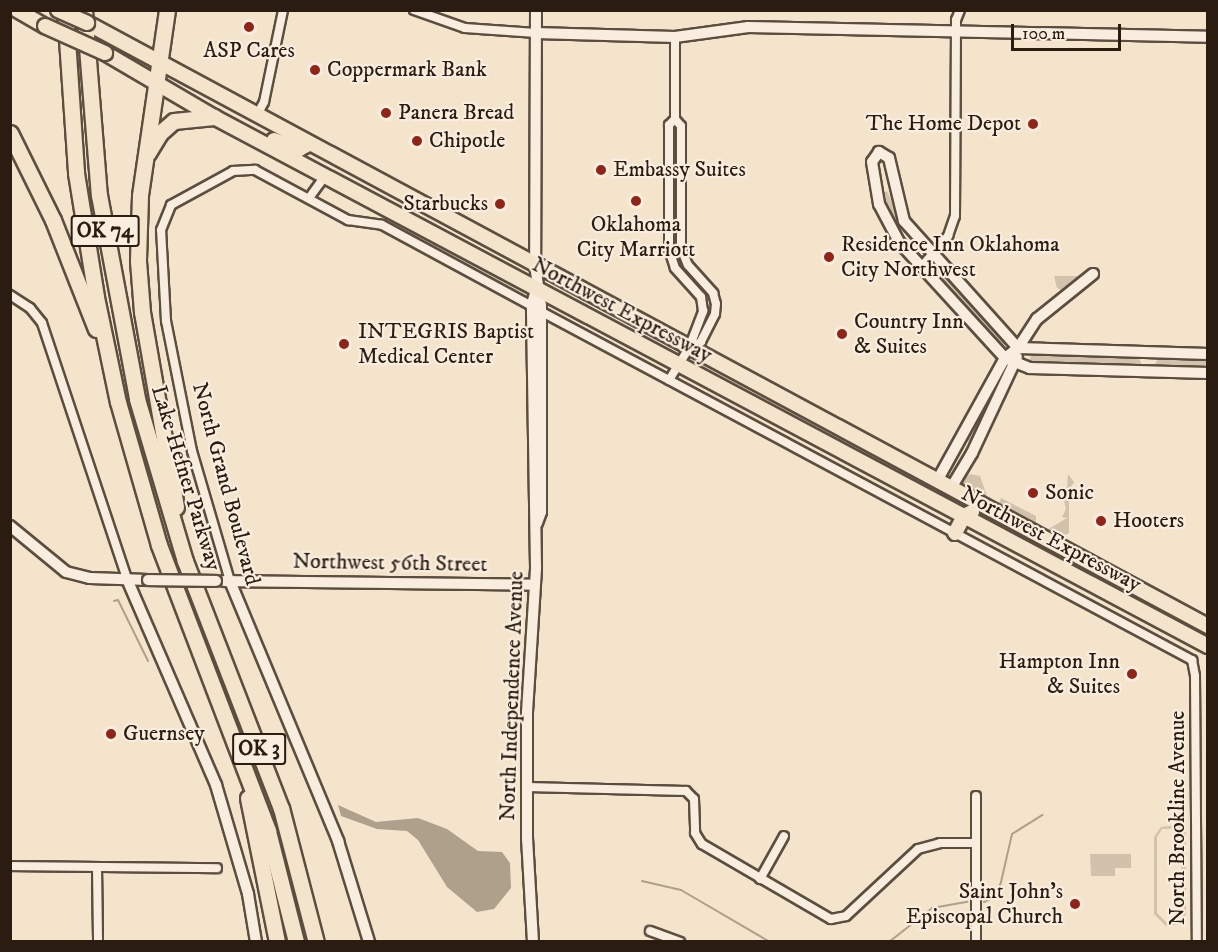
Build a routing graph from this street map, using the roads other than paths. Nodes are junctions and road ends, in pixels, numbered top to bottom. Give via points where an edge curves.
1 (17, 10) edge
2 (58, 10) edge
3 (64, 10) edge
4 (84, 10) edge
5 (167, 10) edge
6 (283, 10) edge
7 (414, 10) edge
8 (537, 10) edge
9 (960, 10) edge
10 (956, 32) junction
11 (536, 33) junction
12 (675, 37) junction
13 (1208, 37) edge
14 (159, 60) junction
15 (155, 83) junction
16 (257, 115) junction
17 (214, 117) junction
18 (675, 118) junction
19 (235, 127) junction
20 (10, 133) edge
21 (309, 144) junction
22 (147, 155) junction
23 (326, 175) junction
24 (366, 175) junction
25 (309, 198) junction
26 (683, 254) junction
27 (934, 254) junction
28 (671, 255) junction
29 (535, 265) junction
30 (922, 266) junction
31 (1093, 274) dead end
32 (704, 281) junction
33 (537, 287) junction
34 (694, 290) junction
35 (10, 295) edge
36 (536, 308) junction
37 (688, 348) junction
38 (1020, 349) junction
39 (106, 350) junction
40 (1149, 353) junction
41 (1208, 354) edge
42 (1005, 358) junction
43 (679, 364) junction
44 (1017, 364) junction
45 (1148, 372) junction
46 (1208, 373) edge
47 (669, 380) junction
48 (957, 445) junction
49 (972, 453) junction
50 (937, 481) junction
51 (951, 489) junction
52 (926, 496) junction
53 (985, 506) junction
54 (964, 516) junction
55 (10, 526) edge
56 (955, 533) junction
57 (185, 561) junction
58 (127, 579) junction
59 (230, 581) junction
60 (536, 585) junction
61 (1208, 626) edge
62 (1208, 646) edge
63 (1195, 693) joint
64 (235, 739) junction
65 (527, 787) junction
66 (976, 796) dead end
67 (784, 836) dead end
68 (976, 843) junction
69 (10, 866) edge
70 (97, 867) junction
71 (217, 868) dead end
72 (760, 879) junction
73 (308, 902) junction
74 (650, 931) dead end
75 (98, 942) edge
76 (256, 942) edge
77 (277, 942) edge
78 (296, 942) edge
79 (316, 942) edge
80 (323, 942) edge
81 (369, 942) edge
82 (533, 942) edge
83 (680, 942) edge
84 (976, 942) edge
85 (1197, 942) edge

1 - 15 highway, Northwest Expressway, bridge via 105,53
2 - 14 highway, Northwest Expressway, bridge
3 - 39 highway, Lake Hefner Parkway / OK 74 via 76,173
4 - 57 highway, Lake Hefner Parkway / OK 74 via 99,195 123,334 147,437
5 - 14 highway
6 - 16 street via 264,102
7 - 11 street via 465,28
8 - 11 street, North Independence Avenue
9 - 10 street
10 - 12 street via 728,27
10 - 13 street
10 - 27 street via 955,216 948,236
11 - 12 street
11 - 29 street, North Independence Avenue
12 - 18 street
14 - 15 highway, OK 3
14 - 16 highway, Northwest Expressway
15 - 17 highway, Northwest Expressway
15 - 22 highway, OK 3
16 - 21 highway, Northwest Expressway
17 - 19 highway, Northwest Expressway
17 - 22 highway via 174,121 160,133
18 - 26 street via 681,126
18 - 28 street via 669,125
19 - 21 highway via 299,149
19 - 23 highway, Northwest Expressway
20 - 39 highway, OK 3 via 49,211 81,297
21 - 24 highway, Northwest Expressway
22 - 57 highway, OK 3 via 138,238 142,312
23 - 24 highway via 337,171
23 - 25 street
23 - 33 highway, Northwest Expressway
24 - 29 highway, Northwest Expressway
25 - 36 street, Northwest Expressway via 348,220 381,225
25 - 59 street, North Grand Boulevard via 262,173 243,169 171,205 163,217 161,284 170,342 192,451
26 - 28 street
26 - 32 street
27 - 30 street
27 - 30 street via 904,221 889,158 879,152 872,162 879,204 899,242
27 - 38 street
28 - 34 street via 675,268
29 - 33 street, North Independence Avenue
29 - 37 highway, Northwest Expressway
30 - 42 street
31 - 38 street via 1037,319
32 - 34 street
32 - 37 street via 713,293 715,314 701,342
33 - 36 street, North Independence Avenue
33 - 43 highway, Northwest Expressway
34 - 37 street via 701,297 704,311
35 - 58 street via 30,308 42,323
36 - 47 street, Northwest Expressway
36 - 60 street, North Independence Avenue
37 - 43 street
37 - 50 highway, Northwest Expressway
38 - 40 street
38 - 42 street
38 - 44 street
39 - 64 highway, Lake Hefner Parkway / OK 3 via 159,545
40 - 41 street
40 - 45 street
42 - 44 street
42 - 48 street
43 - 47 street
43 - 52 highway, Northwest Expressway
44 - 45 street via 1030,368
44 - 49 street
45 - 46 street
47 - 56 street, Northwest Expressway
48 - 49 street
48 - 50 street
49 - 51 street
50 - 51 highway, Northwest Expressway
51 - 52 highway
51 - 53 highway, Northwest Expressway
52 - 54 highway, Northwest Expressway
53 - 54 highway
53 - 61 highway, Northwest Expressway
54 - 56 highway
54 - 62 highway, Northwest Expressway
55 - 58 street, Northwest 56th Street via 66,572 90,578
56 - 63 street, Northwest Expressway via 1185,655 1195,667
57 - 73 highway, Lake Hefner Parkway / OK 3 via 269,773
58 - 59 street, Northwest 56th Street, bridge
58 - 76 street via 216,785 248,894
59 - 60 street, Northwest 56th Street
59 - 81 street, North Grand Boulevard via 338,842
60 - 65 street, North Independence Avenue via 528,672
63 - 85 street, North Brookline Avenue
64 - 77 highway
64 - 78 highway, Lake Hefner Parkway / OK 3 via 272,845
65 - 72 street via 687,791 694,799 695,833 702,844
65 - 82 street, North Independence Avenue
66 - 68 street
67 - 72 street
68 - 72 street via 939,843 918,849 842,919 824,917
68 - 84 street
69 - 70 street
70 - 71 street
70 - 75 street
73 - 79 highway, Lake Hefner Parkway / OK 3
73 - 80 highway
74 - 83 street

